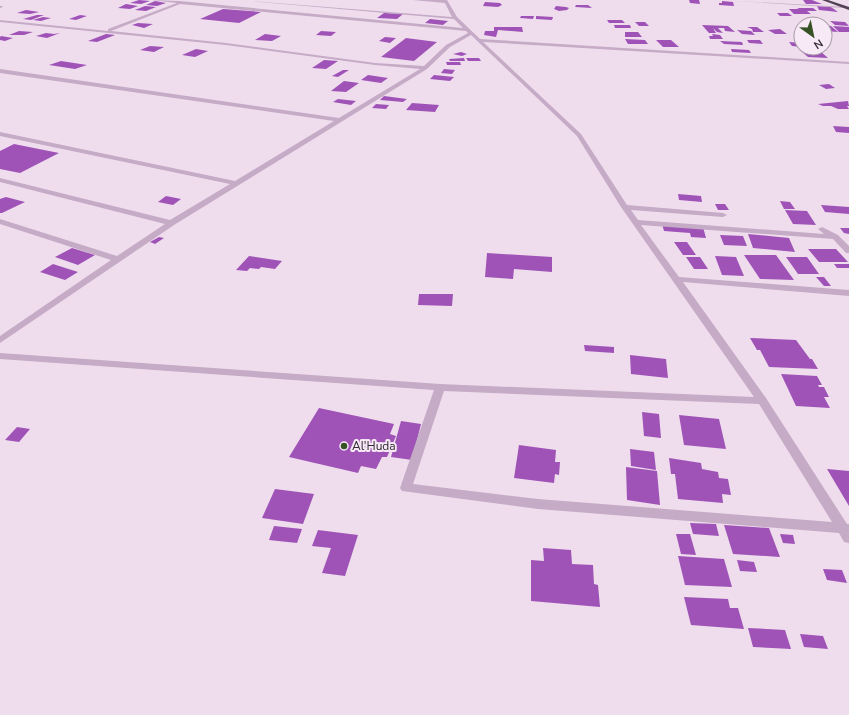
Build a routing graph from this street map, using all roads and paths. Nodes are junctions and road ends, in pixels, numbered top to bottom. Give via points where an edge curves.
1 (153, 0) edge
2 (240, 0) edge
3 (415, 0) edge
4 (722, 0) edge
5 (824, 0) edge
6 (842, 0) edge
7 (445, 1) edge
8 (180, 3) junction
9 (849, 3) edge
10 (846, 8) edge
11 (455, 18) junction
12 (0, 20) edge
13 (108, 31) junction
14 (469, 31) junction
15 (478, 40) junction
16 (849, 63) edge
17 (425, 68) junction
18 (0, 71) edge
19 (338, 120) junction
20 (0, 134) edge
21 (0, 180) edge
22 (236, 183) junction
23 (625, 207) junction
24 (723, 215) dead end
25 (0, 221) edge
26 (637, 222) junction
27 (171, 223) junction
28 (822, 229) dead end
29 (836, 237) junction
30 (849, 251) edge
31 (116, 259) junction
32 (677, 279) junction
33 (849, 293) edge
34 (0, 340) edge
35 (0, 356) edge
36 (440, 387) junction
37 (762, 401) junction
38 (848, 532) edge

1 - 8 street
2 - 11 street
3 - 7 street
4 - 10 street
5 - 10 highway
6 - 9 highway
7 - 11 street
8 - 13 street
8 - 14 street
11 - 14 street
12 - 13 street
13 - 17 street
14 - 15 street
14 - 17 street via 448,46
15 - 16 street
15 - 23 street via 579,135
17 - 19 street
18 - 19 street
19 - 22 street
20 - 22 street
21 - 27 street
22 - 27 street
23 - 24 street
23 - 26 street
25 - 31 street
26 - 29 street
26 - 32 street
27 - 31 street
28 - 29 street
29 - 30 street
31 - 34 street
32 - 33 street
32 - 37 street
35 - 36 street
36 - 37 street
36 - 38 street via 406,488 538,504
37 - 38 street

